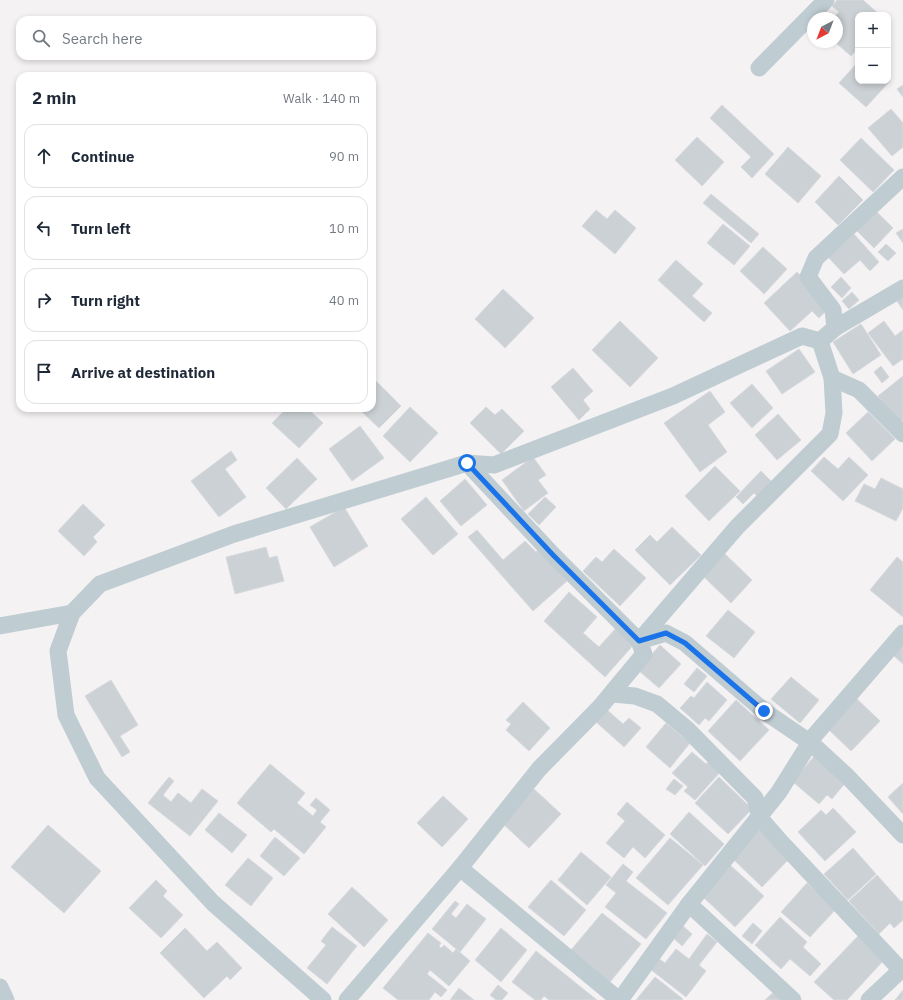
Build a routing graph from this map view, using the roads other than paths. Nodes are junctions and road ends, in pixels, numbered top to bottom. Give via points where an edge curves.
1 (826, 0) edge
2 (759, 68) dead end
3 (903, 177) edge
4 (903, 288) edge
5 (835, 328) junction
6 (820, 341) junction
7 (832, 378) junction
8 (903, 434) edge
9 (467, 463) junction
10 (72, 613) junction
11 (0, 626) edge
12 (903, 633) edge
13 (639, 641) junction
14 (612, 694) junction
15 (811, 743) junction
16 (760, 818) junction
17 (903, 835) edge
18 (460, 868) junction
19 (689, 904) junction
20 (902, 969) edge
21 (0, 987) edge
22 (355, 998) edge
23 (6, 1000) edge
24 (323, 1000) edge
25 (619, 1000) edge
26 (793, 1000) edge
27 (869, 1000) edge

1 - 2 street
3 - 5 street via 816,258 808,277 833,310
4 - 5 street
5 - 6 street
6 - 7 street
6 - 9 street via 802,336 674,396 494,465
7 - 8 street via 859,390
7 - 13 street via 834,413 830,434 737,527
9 - 10 street via 234,534 100,584
9 - 13 street via 554,556
10 - 11 street
10 - 24 street via 58,651 66,716 97,778 213,903
12 - 15 street via 814,736
13 - 14 street via 644,654
13 - 15 street via 666,633 685,643 764,711
14 - 16 street via 635,696 657,704 687,729 755,798
14 - 18 street via 539,769
15 - 16 street
15 - 17 street via 848,777
16 - 19 street via 740,838
16 - 20 street via 832,898
18 - 22 street
18 - 25 street
19 - 25 street
19 - 26 street
20 - 27 street
21 - 23 street

